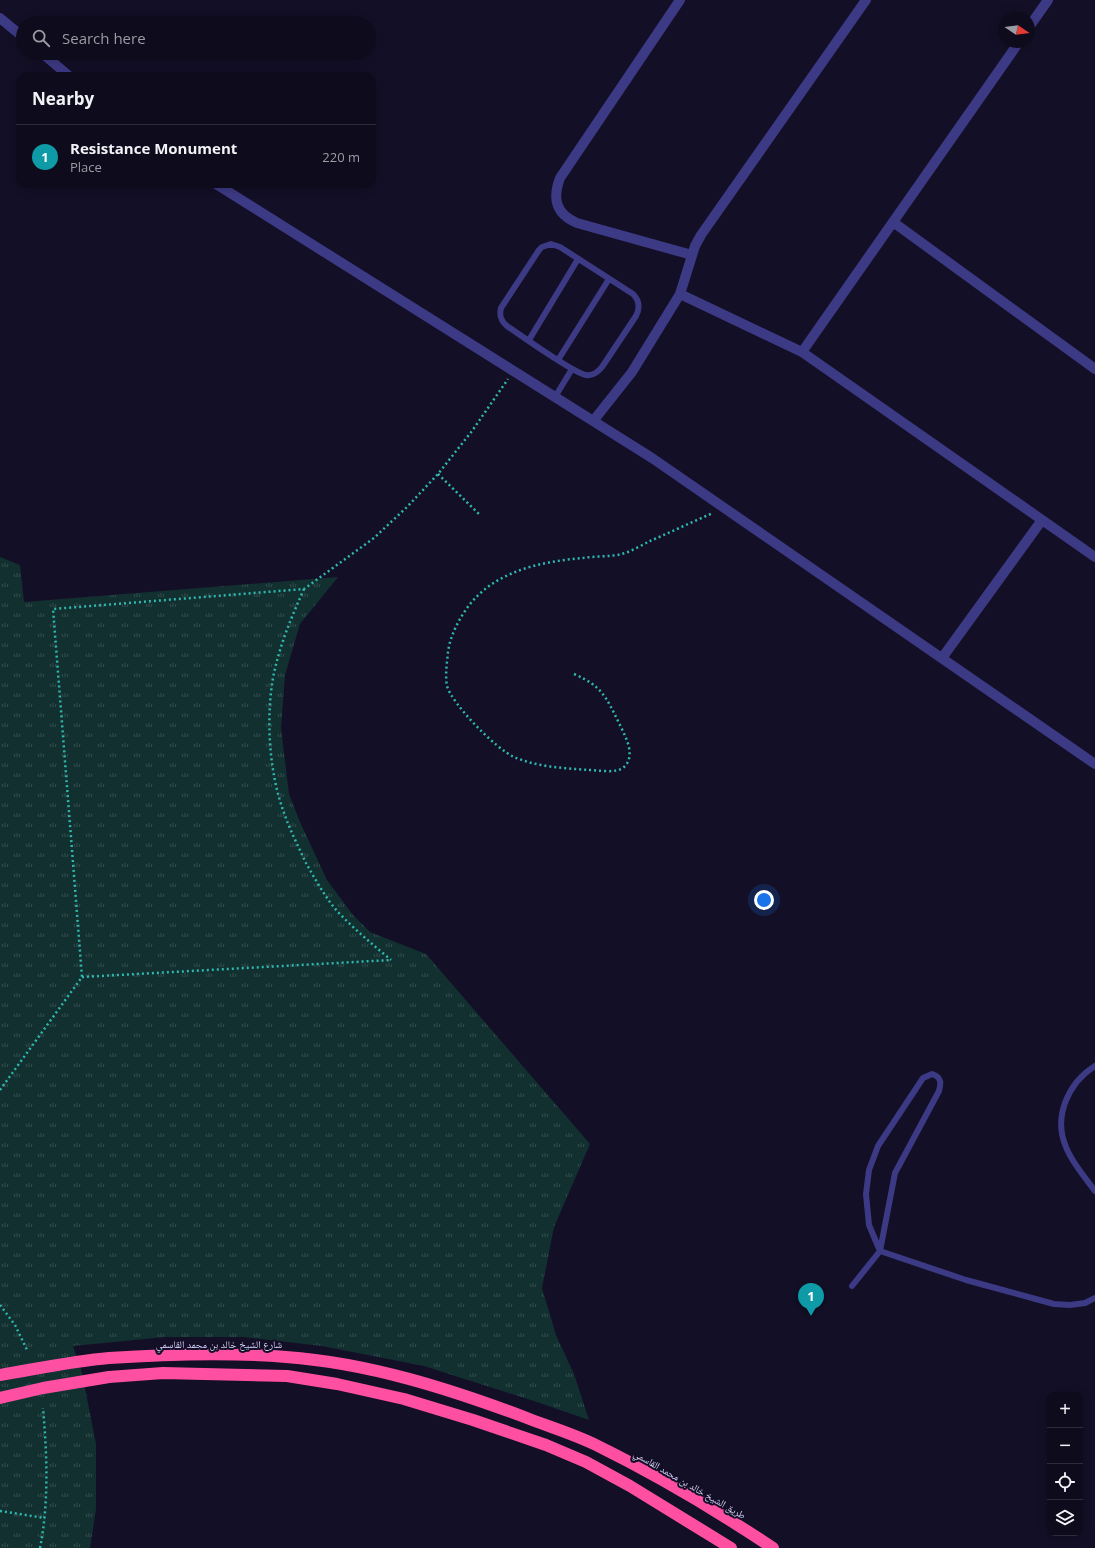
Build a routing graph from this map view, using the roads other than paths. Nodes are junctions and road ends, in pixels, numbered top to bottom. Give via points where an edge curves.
1 (680, 0) edge
2 (866, 0) edge
3 (1048, 0) edge
4 (0, 18) edge
5 (1035, 18) edge
6 (16, 32) edge
7 (1015, 48) edge
8 (50, 60) edge
9 (64, 72) edge
10 (222, 188) edge
11 (893, 222) junction
12 (692, 255) junction
13 (578, 259) junction
14 (609, 279) junction
15 (680, 294) junction
16 (528, 340) junction
17 (802, 352) junction
18 (558, 360) junction
19 (572, 369) junction
20 (1095, 369) edge
21 (555, 397) junction
22 (594, 420) junction
23 (1042, 520) junction
24 (1095, 557) edge
25 (942, 658) junction
26 (1095, 764) edge
27 (1095, 1066) edge
28 (1095, 1191) edge
29 (880, 1252) junction
30 (852, 1286) dead end
31 (1095, 1298) edge
32 (0, 1375) edge
33 (43, 1388) junction
34 (0, 1398) edge
35 (0, 1403) edge
36 (593, 1444) joint
37 (731, 1548) edge
38 (773, 1548) edge

1 - 12 street via 560,178 556,200 567,219
2 - 12 street via 701,235
3 - 5 street
4 - 6 street
7 - 11 street
8 - 9 street
10 - 21 street
11 - 17 street
11 - 20 street
12 - 15 street
13 - 14 lane
13 - 16 lane
13 - 16 lane via 556,245 542,247 503,305 500,312 501,320
14 - 18 lane
14 - 19 lane via 636,298 638,312 599,371 587,375
15 - 17 street
15 - 22 street via 632,372
16 - 18 lane
17 - 23 street
18 - 19 lane
19 - 21 lane
21 - 22 street
22 - 25 street
23 - 24 street
23 - 25 street
25 - 26 street
27 - 28 lane via 1073,1085 1062,1110 1061,1121 1067,1151
29 - 29 lane via 895,1173 939,1091 941,1083 936,1075 923,1078 878,1146 869,1170 866,1194 869,1225
29 - 30 lane
29 - 31 lane via 966,1280 1054,1304 1085,1303
32 - 36 highway, شارع الشيخ خالد بن محمد القاسمي via 116,1358 162,1355 286,1357 343,1364 439,1387
33 - 34 highway
33 - 35 highway
33 - 37 highway via 109,1377 163,1373 287,1376 404,1399 546,1445 586,1462
36 - 38 highway, طريق الشيخ خالد بن محمد القاسمي via 685,1493

